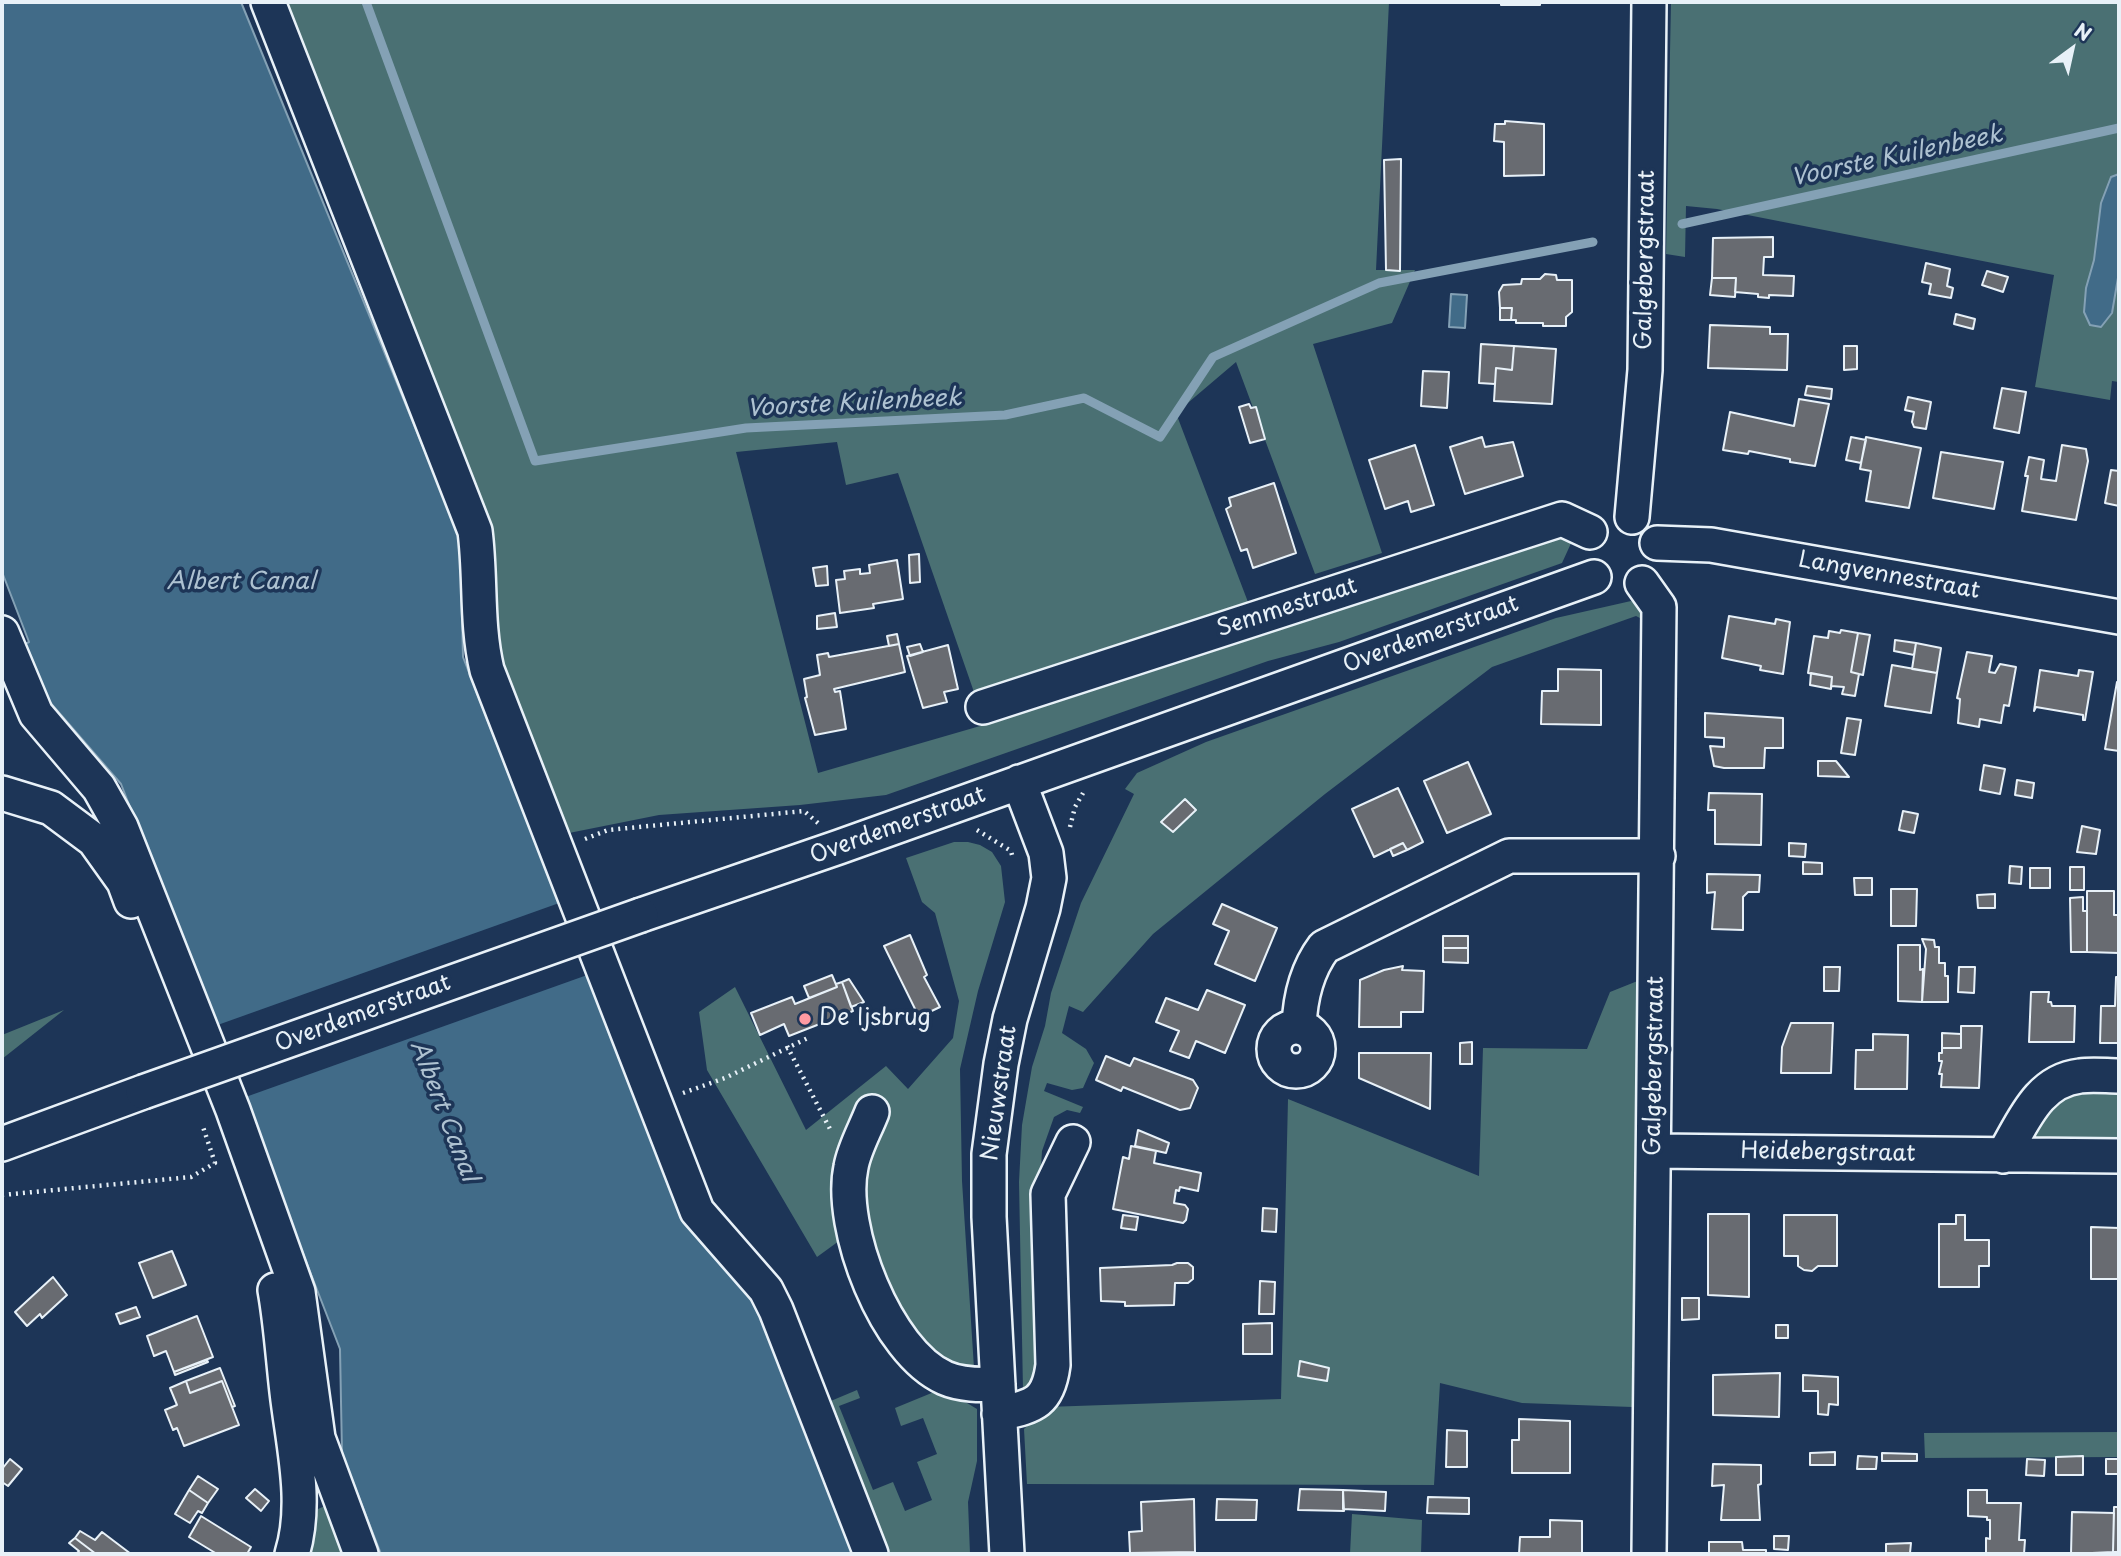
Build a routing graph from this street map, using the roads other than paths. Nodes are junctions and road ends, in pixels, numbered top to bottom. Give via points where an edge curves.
1 (268, 2) edge
2 (1649, 2) edge
3 (1632, 517) junction
4 (1590, 533) junction
5 (1657, 543) junction
6 (1594, 577) junction
7 (1642, 583) junction
8 (2119, 617) edge
9 (2, 634) edge
10 (983, 707) dead end
11 (1019, 782) junction
12 (2, 793) edge
13 (1658, 856) junction
14 (1299, 1027) dead end
15 (2119, 1076) edge
16 (872, 1112) dead end
17 (1073, 1142) dead end
18 (2, 1144) edge
19 (1654, 1151) junction
20 (2003, 1156) junction
21 (2119, 1156) edge
22 (998, 1399) junction
23 (292, 1554) edge
24 (361, 1554) edge
25 (871, 1554) edge
26 (1007, 1554) edge
27 (1649, 1554) edge

1 - 25 street via 474,531 481,645 487,670 697,1211 766,1290
2 - 3 street, Galgebergstraat via 1645,370
3 - 4 street via 1616,516
3 - 5 street via 1652,531
4 - 6 street via 1585,555
4 - 10 street, Semmestraat via 1562,519
5 - 7 street via 1658,558
5 - 8 street, Langvennestraat via 1711,545
6 - 7 street via 1616,589
6 - 11 street, Overdemerstraat
7 - 13 street, Galgebergstraat via 1659,607
9 - 24 street via 36,714 99,788 121,827 233,1110 298,1292 318,1438
11 - 18 street, Overdemerstraat, bridge
11 - 22 street, Nieuwstraat via 1046,853 1049,878 1000,1064 989,1154
12 - 23 street via 51,808 94,840 124,882 257,1220 275,1293 293,1430 299,1506
13 - 14 street via 1509,856 1324,947 1300,1000
13 - 19 street, Galgebergstraat
15 - 20 street via 2081,1076 2047,1087
16 - 22 street via 850,1167 849,1204 856,1251 884,1313 915,1356 944,1378 973,1385
17 - 22 street via 1048,1194 1051,1379 1046,1392 1029,1408
19 - 20 street, Heidebergstraat
19 - 27 street, Galgebergstraat
20 - 21 street, Heidebergstraat
22 - 26 street, Nieuwstraat

